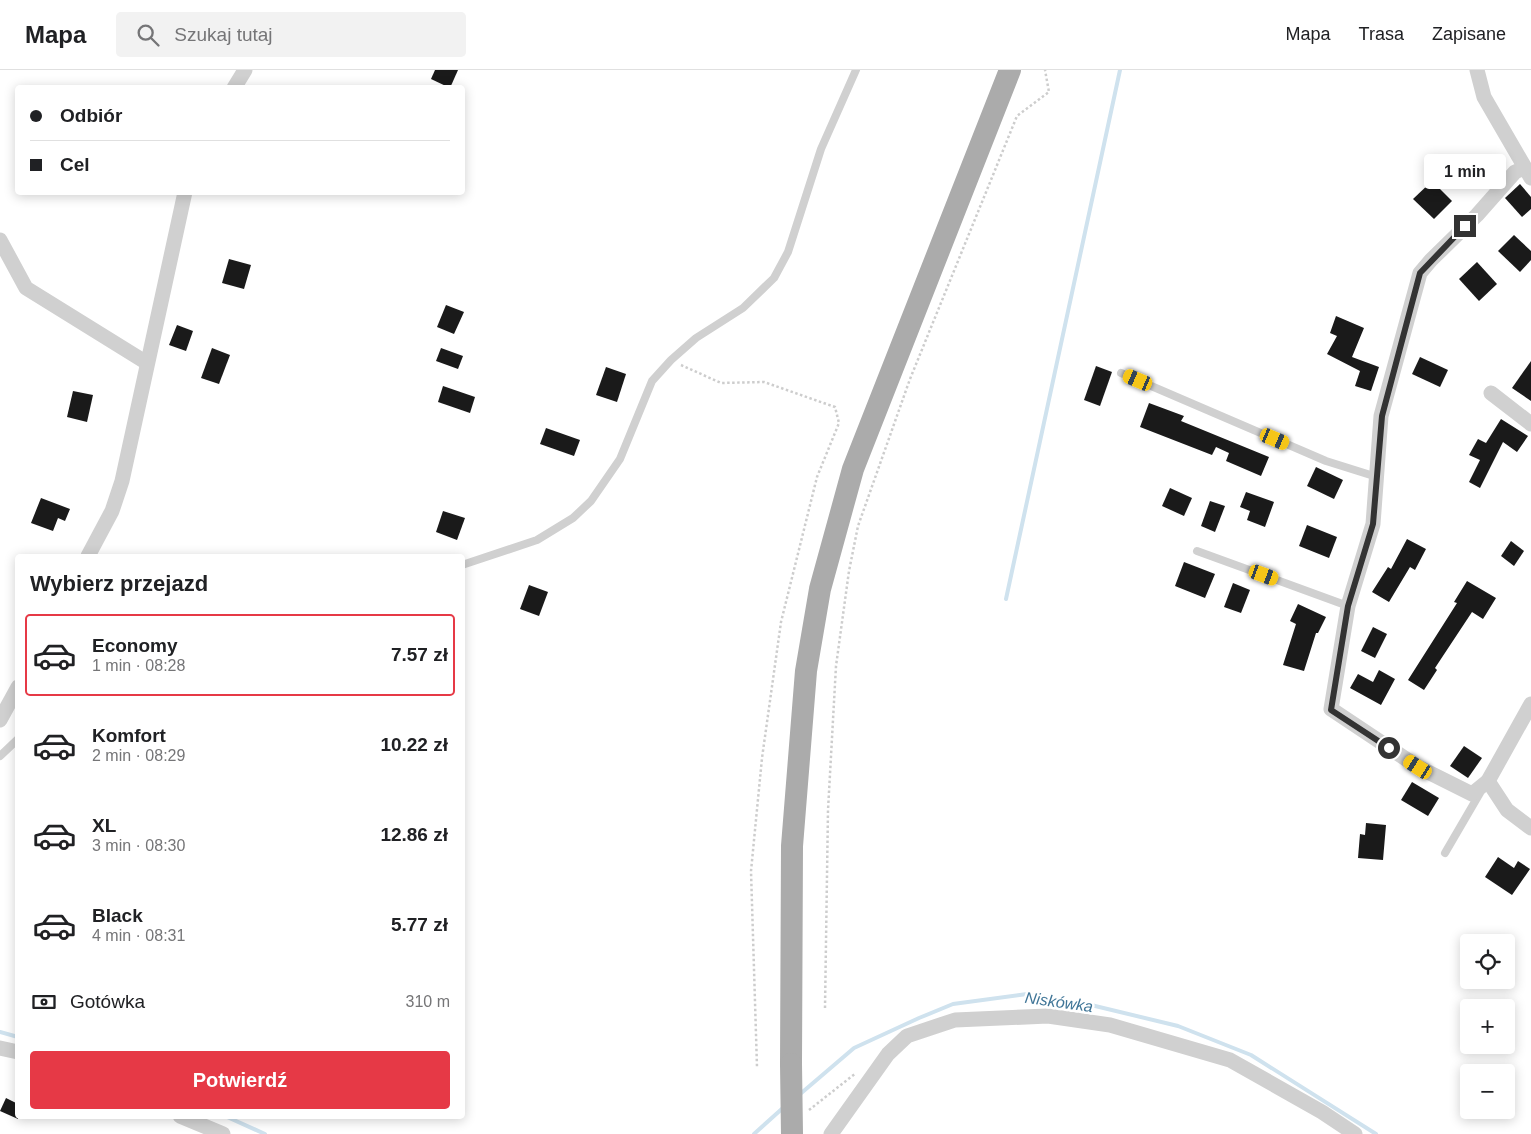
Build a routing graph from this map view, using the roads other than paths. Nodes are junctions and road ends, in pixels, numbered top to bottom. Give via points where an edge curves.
1 (245, 70) edge
2 (856, 70) edge
3 (1010, 70) edge
4 (1477, 70) edge
5 (236, 85) edge
6 (1528, 173) edge
7 (184, 195) edge
8 (0, 240) edge
9 (147, 363) junction
10 (1121, 373) dead end
11 (1491, 393) dead end
12 (1531, 424) edge
13 (1376, 477) junction
14 (1196, 550) dead end
15 (89, 554) edge
16 (465, 564) edge
17 (1348, 606) junction
18 (15, 692) edge
19 (1531, 704) edge
20 (0, 720) edge
21 (15, 742) edge
22 (0, 756) edge
23 (1488, 780) junction
24 (1531, 828) edge
25 (1445, 853) dead end
26 (0, 1048) edge
27 (15, 1051) edge
28 (187, 1119) edge
29 (224, 1134) edge
30 (792, 1134) edge
31 (831, 1134) edge
32 (1355, 1134) edge

1 - 5 street
2 - 16 lane via 821,149 788,252 774,278 743,308 696,338 652,382 620,459 591,501 573,518 537,540
3 - 30 main road, bridge via 853,470 820,590 806,671 792,846
4 - 6 street via 1484,97
6 - 13 street via 1515,172 1420,273 1382,416
7 - 9 street
8 - 9 street via 26,288
9 - 15 street via 122,481 112,511
10 - 13 lane via 1326,461
11 - 12 street
13 - 17 street via 1373,524
14 - 17 lane
17 - 23 street via 1331,710 1418,767 1472,794
18 - 20 street
19 - 23 street
21 - 22 lane
23 - 24 street via 1507,810
23 - 25 lane
26 - 27 street
28 - 29 street
31 - 32 street via 888,1054 907,1036 955,1020 1048,1016 1110,1025 1230,1060

